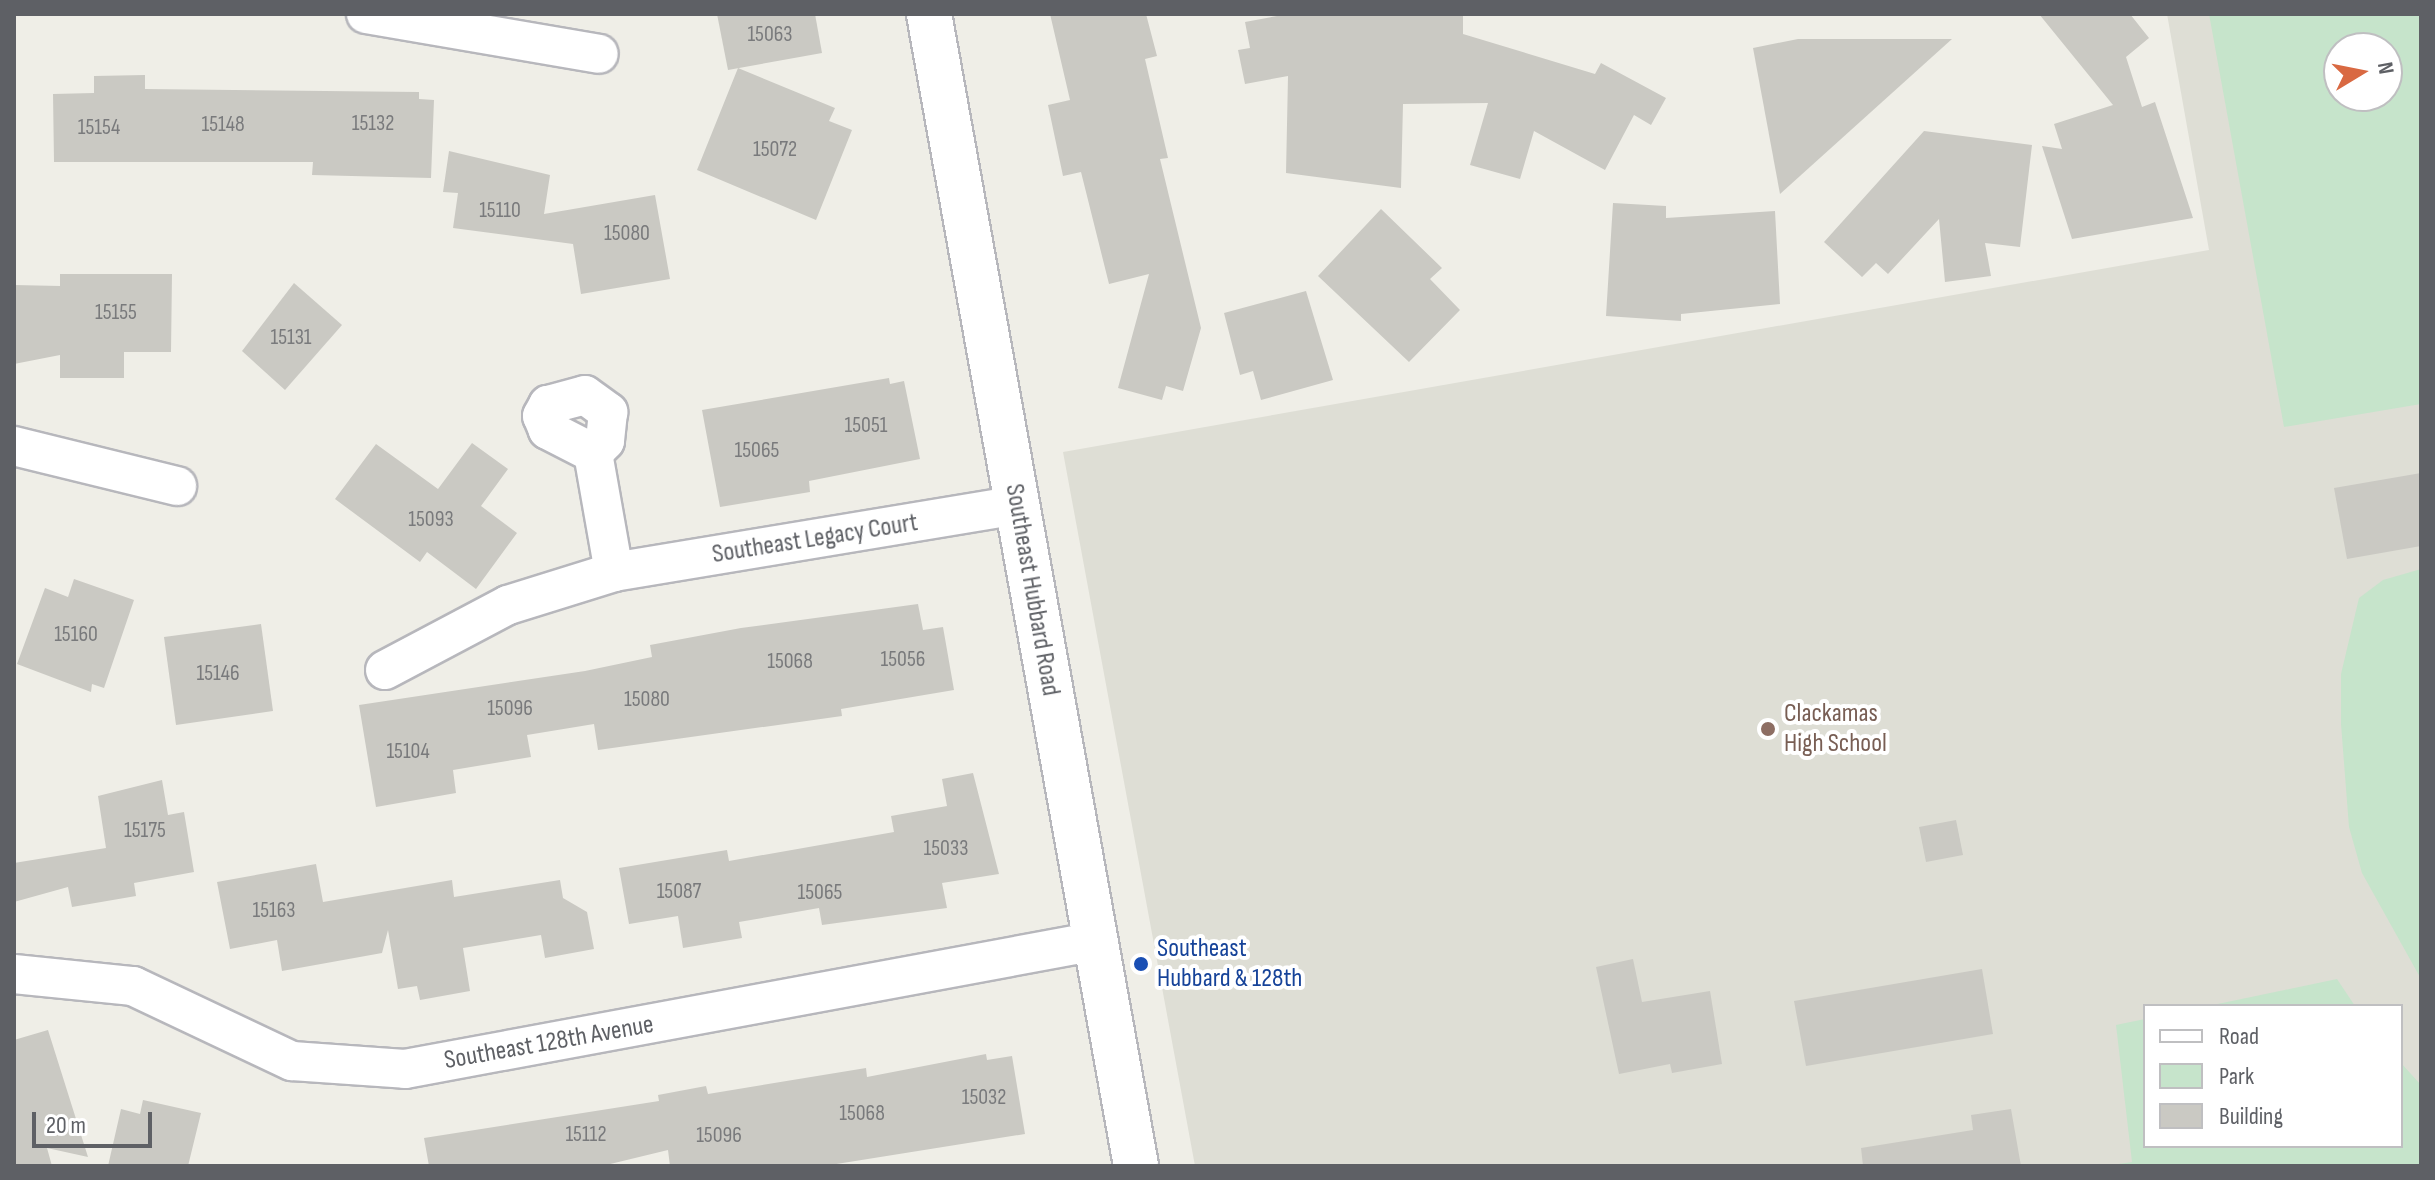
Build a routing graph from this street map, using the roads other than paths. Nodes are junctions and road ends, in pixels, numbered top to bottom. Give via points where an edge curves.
1 (366, 14) edge
2 (929, 14) edge
3 (599, 54) dead end
4 (14, 446) edge
5 (593, 453) dead end
6 (177, 486) dead end
7 (1017, 505) junction
8 (614, 572) junction
9 (385, 670) dead end
10 (1096, 941) junction
11 (14, 974) edge
12 (1136, 1166) edge

1 - 3 street
2 - 7 main road, Southeast Hubbard Road
4 - 6 street
5 - 8 street
7 - 8 street, Southeast Legacy Court
7 - 10 main road, Southeast Hubbard Road
8 - 9 street, Southeast Legacy Court via 508,605
10 - 11 street, Southeast 128th Avenue via 405,1069 292,1061 133,986
10 - 12 main road, Southeast Hubbard Road

